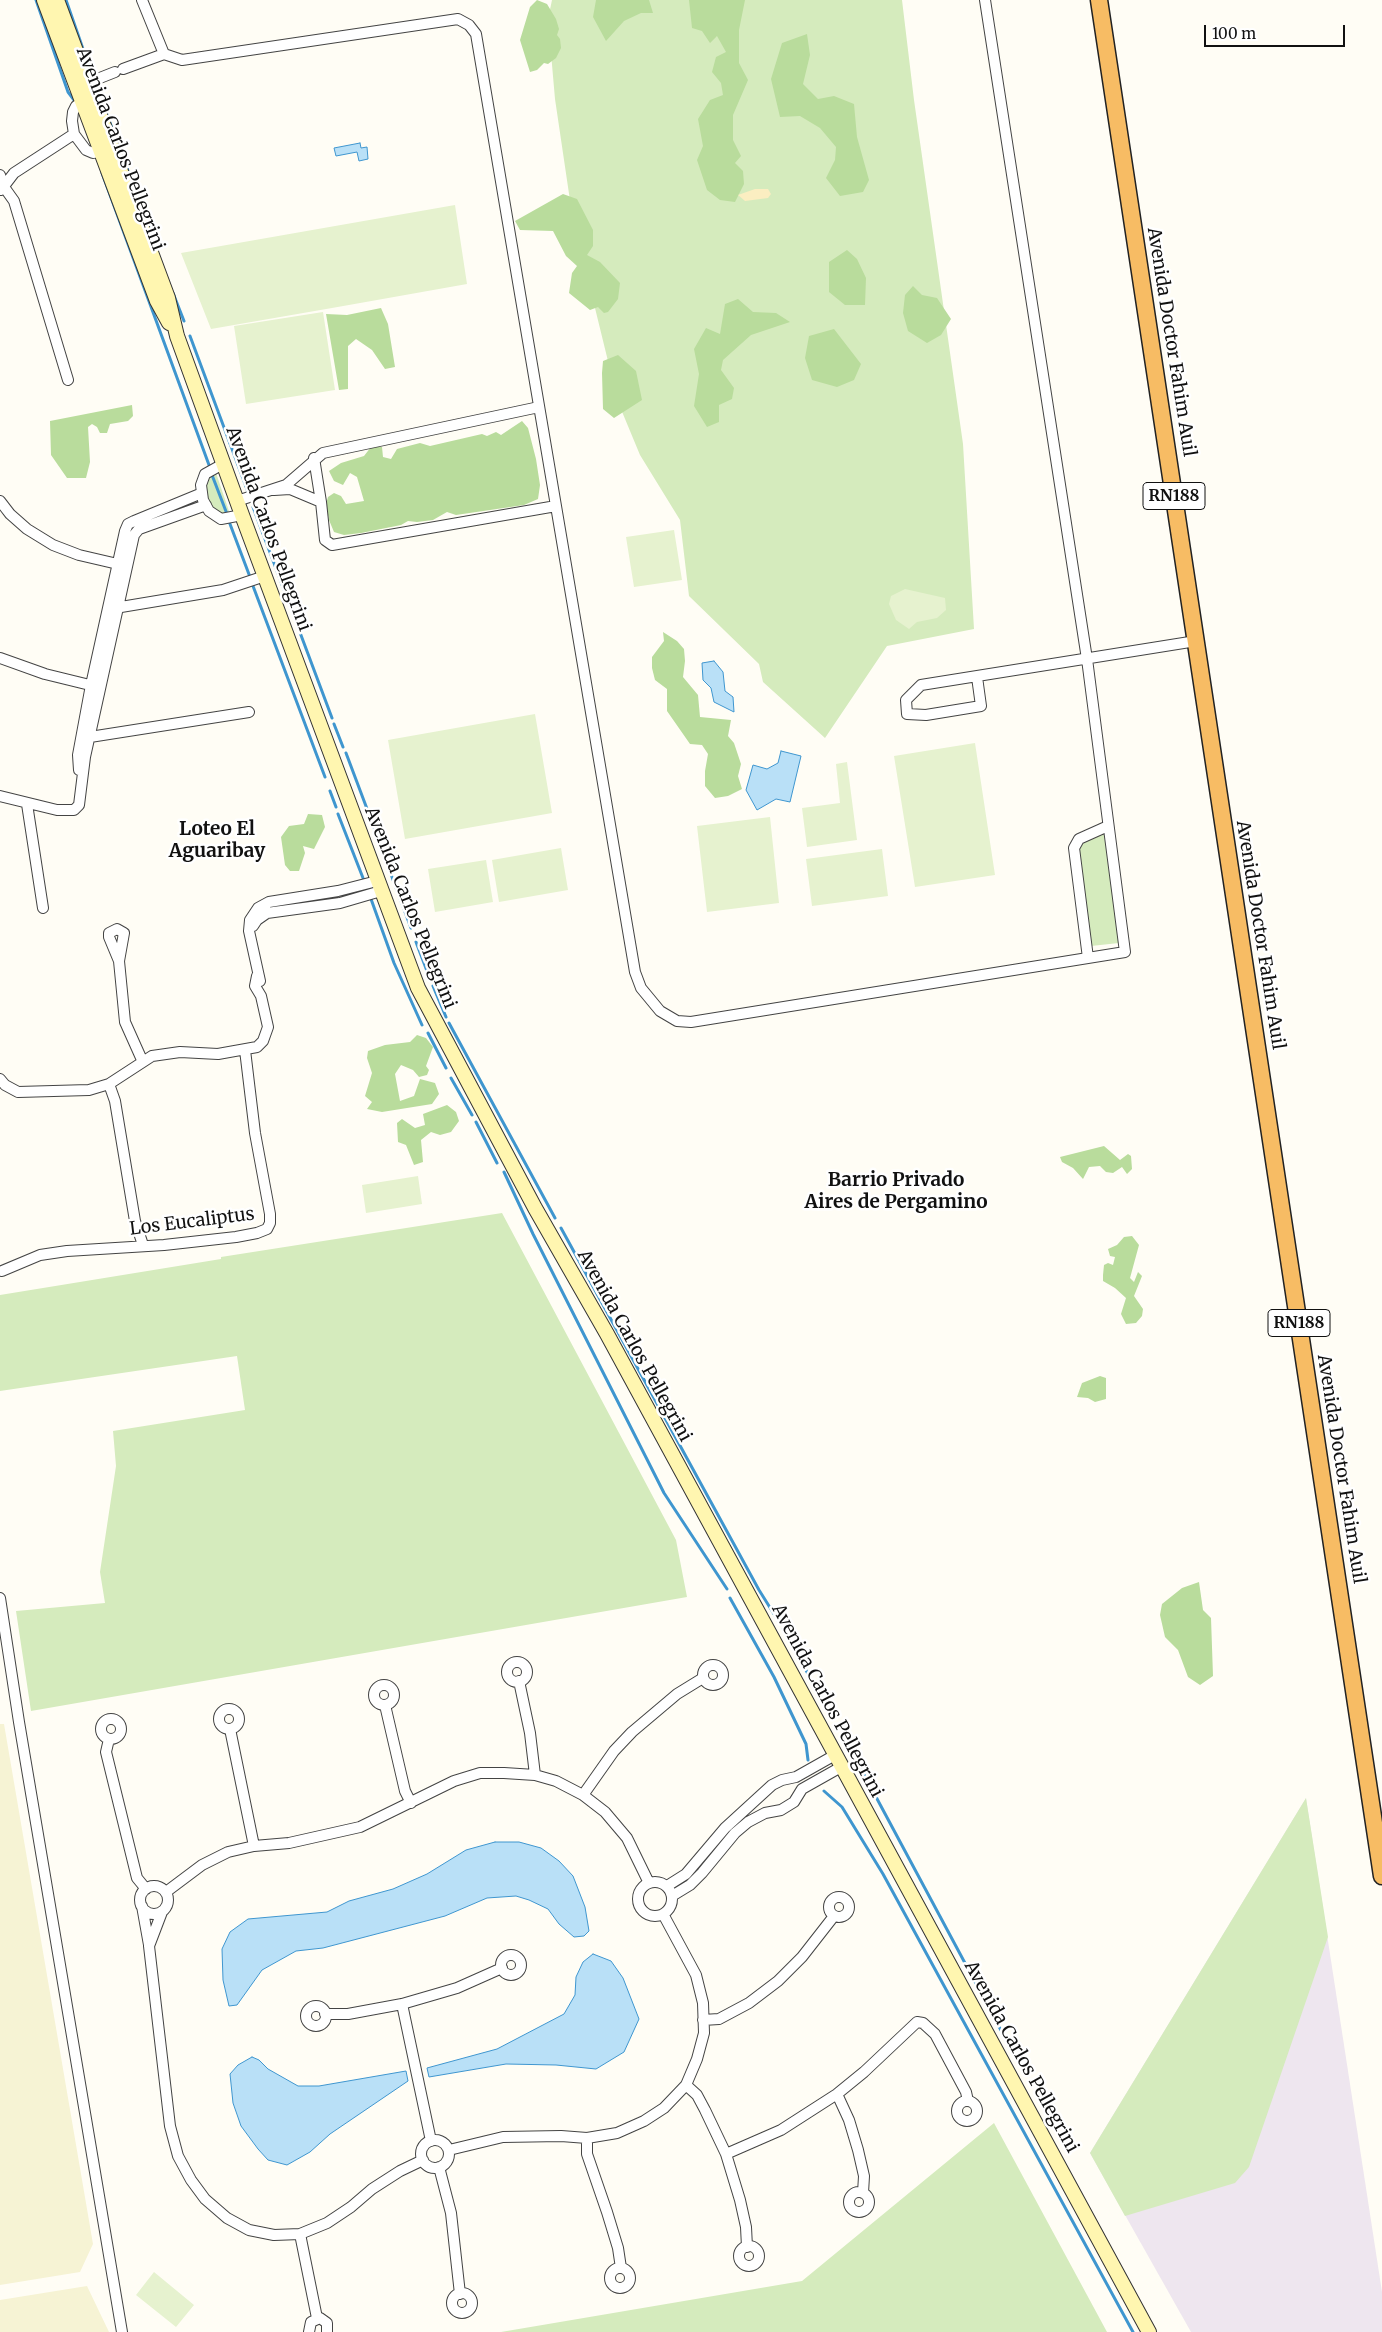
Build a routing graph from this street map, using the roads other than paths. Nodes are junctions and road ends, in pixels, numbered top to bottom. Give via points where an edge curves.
1 (44, 0) edge
2 (57, 0) edge
3 (142, 0) edge
4 (985, 0) edge
5 (1099, 0) edge
6 (164, 54) junction
7 (82, 85) junction
8 (82, 102) junction
9 (74, 134) junction
10 (107, 150) junction
11 (0, 175) edge
12 (2, 189) edge
13 (68, 380) dead end
14 (539, 407) junction
15 (314, 458) junction
16 (224, 464) junction
17 (274, 490) junction
18 (202, 493) junction
19 (0, 501) edge
20 (237, 501) junction
21 (320, 502) junction
22 (206, 505) junction
23 (556, 506) junction
24 (242, 516) junction
25 (122, 565) junction
26 (265, 576) junction
27 (119, 607) junction
28 (108, 610) junction
29 (1196, 641) junction
30 (0, 658) edge
31 (1087, 659) junction
32 (977, 677) junction
33 (96, 686) junction
34 (248, 712) dead end
35 (90, 737) junction
36 (0, 796) edge
37 (80, 796) junction
38 (27, 804) junction
39 (1108, 826) junction
40 (379, 886) junction
41 (42, 908) dead end
42 (1088, 958) junction
43 (119, 961) dead end
44 (245, 1050) junction
45 (142, 1060) junction
46 (0, 1079) edge
47 (109, 1084) junction
48 (143, 1245) junction
49 (2, 1271) dead end
50 (0, 1598) edge
51 (704, 1678) dead end
52 (519, 1682) dead end
53 (386, 1705) dead end
54 (230, 1729) dead end
55 (109, 1739) dead end
56 (838, 1761) junction
57 (535, 1775) junction
58 (796, 1777) junction
59 (802, 1789) junction
60 (583, 1795) junction
61 (756, 1799) junction
62 (411, 1803) junction
63 (765, 1813) junction
64 (254, 1846) junction
65 (1382, 1876) edge
66 (649, 1883) junction
67 (146, 1889) junction
68 (670, 1891) junction
69 (166, 1892) junction
70 (142, 1906) junction
71 (162, 1912) junction
72 (662, 1914) junction
73 (834, 1916) dead end
74 (149, 1946) junction
75 (502, 1968) dead end
76 (402, 2004) junction
77 (325, 2014) dead end
78 (703, 2020) junction
79 (686, 2085) junction
80 (837, 2094) junction
81 (968, 2102) dead end
82 (587, 2138) junction
83 (431, 2141) junction
84 (449, 2150) junction
85 (726, 2154) junction
86 (423, 2160) junction
87 (439, 2167) junction
88 (863, 2193) dead end
89 (300, 2234) junction
90 (747, 2247) dead end
91 (621, 2268) dead end
92 (460, 2294) dead end
93 (316, 2318) junction
94 (122, 2332) edge
95 (310, 2332) edge
96 (327, 2332) edge
97 (1149, 2332) edge

1 - 7 main road, Avenida Carlos Pellegrini
2 - 7 main road, Avenida Carlos Pellegrini
3 - 6 street
4 - 31 street
5 - 29 highway, Avenida Doctor Fahim Auil / RN188
6 - 7 street
6 - 14 street via 182,60 428,22 458,19 469,25 476,34
7 - 8 main road, Avenida Carlos Pellegrini
7 - 10 main road, Avenida Carlos Pellegrini
8 - 9 street via 73,112
8 - 10 main road, Avenida Carlos Pellegrini
9 - 10 street via 86,150 93,153
9 - 12 street via 14,173
10 - 16 main road, Avenida Carlos Pellegrini via 157,301 177,336
11 - 12 street
12 - 13 street via 14,201
14 - 15 street via 323,453
14 - 23 street
15 - 17 street via 286,485
15 - 21 street
16 - 18 street via 205,474
16 - 20 main road, Avenida Carlos Pellegrini
17 - 20 street
17 - 21 street via 290,489
18 - 22 street
18 - 25 street via 128,524
19 - 25 street via 22,524 53,545
20 - 24 main road, Avenida Carlos Pellegrini
21 - 23 street via 325,540 332,545
22 - 24 street via 221,519
22 - 25 street via 138,529
23 - 42 street via 635,972 642,988 660,1011 677,1021 691,1022
24 - 26 main road, Avenida Carlos Pellegrini
25 - 27 street
25 - 28 street
26 - 27 street via 223,590
26 - 40 main road, Avenida Carlos Pellegrini
27 - 28 street
27 - 33 street
28 - 33 street
29 - 31 street
29 - 65 highway, Avenida Doctor Fahim Auil / RN188
30 - 33 street via 45,674
31 - 32 street
31 - 39 street
32 - 32 street via 921,685 906,700 907,714 926,715 981,706
33 - 35 street
33 - 37 street via 78,755
34 - 35 street
35 - 37 street
36 - 38 street
37 - 38 street via 79,805 74,810
38 - 41 street
39 - 42 street via 1079,839 1074,848
39 - 42 street via 1125,952
40 - 44 street via 269,902 258,908 250,920 249,931 268,1027 257,1047
40 - 56 main road, Avenida Carlos Pellegrini via 432,1016
43 - 45 street via 126,1022
44 - 45 street via 218,1054 167,1052
44 - 48 street, Los Eucaliptus via 270,1223 267,1229 257,1233
45 - 47 street
46 - 47 street via 18,1092 89,1090
47 - 48 street via 115,1101 135,1222
48 - 49 street, Los Eucaliptus via 40,1255
50 - 94 street
51 - 60 street via 677,1694 632,1732 608,1758
52 - 57 street
53 - 62 street via 405,1791
54 - 64 street
55 - 67 street via 106,1752 134,1868
56 - 58 street
56 - 59 street
56 - 97 main road, Avenida Carlos Pellegrini
57 - 60 street via 556,1781
57 - 62 street via 480,1774 454,1780
58 - 59 street
58 - 61 street via 772,1785
59 - 63 street via 794,1802 781,1810
60 - 66 street via 605,1812 627,1838
61 - 63 street
61 - 68 street via 725,1828
62 - 64 street via 360,1827 289,1843
63 - 68 street via 735,1833 690,1885
64 - 69 street via 228,1852 202,1865
66 - 68 street via 657,1882
66 - 72 street via 639,1893 639,1904 646,1913
67 - 69 street via 159,1887
67 - 70 street via 141,1897
68 - 72 street via 670,1906
69 - 71 street via 167,1905
70 - 71 street via 149,1913
70 - 74 street
71 - 74 street
72 - 78 street via 696,1975 703,2003
73 - 78 street via 802,1957 778,1981 749,2003 719,2019
74 - 89 street via 170,2126 178,2156 205,2199 227,2218 249,2230 274,2235
75 - 76 street via 457,1988
76 - 77 street via 348,2014
76 - 83 street
78 - 79 street via 704,2033
79 - 82 street via 664,2108 644,2121 616,2133
79 - 85 street via 697,2095
80 - 81 street via 916,2022 923,2023 935,2034 966,2092
80 - 85 street via 782,2130
80 - 88 street via 858,2150 864,2176
82 - 84 street via 503,2137
82 - 91 street via 587,2154 608,2212
83 - 84 street via 444,2143
83 - 86 street via 424,2147
84 - 87 street via 449,2159
85 - 90 street via 740,2200
86 - 87 street via 430,2167
86 - 89 street via 372,2189 327,2224
87 - 92 street via 451,2213
89 - 93 street
93 - 95 street via 309,2325
93 - 96 street via 325,2321

